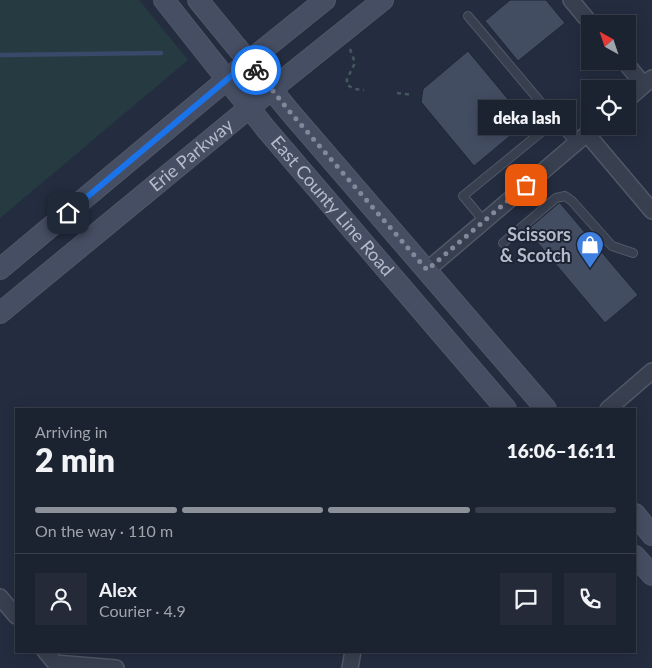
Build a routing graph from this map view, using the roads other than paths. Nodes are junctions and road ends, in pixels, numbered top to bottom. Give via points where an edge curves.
1 (164, 0) edge
2 (198, 0) edge
3 (326, 0) edge
4 (383, 0) edge
5 (571, 0) edge
6 (584, 15) edge
7 (468, 16) dead end
8 (249, 61) junction
9 (634, 70) edge
10 (227, 80) junction
11 (648, 82) edge
12 (272, 89) junction
13 (636, 92) edge
14 (249, 108) junction
15 (556, 120) junction
16 (581, 132) edge
17 (585, 135) edge
18 (587, 135) edge
19 (652, 211) edge
20 (484, 221) junction
21 (502, 243) dead end
22 (633, 253) dead end
23 (0, 269) edge
24 (427, 270) junction
25 (0, 313) edge
26 (652, 371) edge
27 (505, 408) edge
28 (545, 408) edge
29 (609, 408) edge
30 (636, 515) edge
31 (652, 535) edge
32 (636, 557) edge
33 (652, 575) edge
34 (0, 597) edge
35 (15, 615) edge
36 (46, 653) edge
37 (353, 653) edge
38 (54, 666) edge
39 (116, 668) edge
40 (350, 668) edge

1 - 10 main road, East County Line Road
2 - 8 main road, East County Line Road
3 - 8 main road, Erie Parkway
4 - 12 main road, Erie Parkway
5 - 6 street
7 - 15 lane
8 - 10 main road, Erie Parkway
8 - 12 main road, East County Line Road
9 - 11 street
10 - 14 main road, East County Line Road
10 - 23 main road, Erie Parkway
11 - 13 street
12 - 14 main road, Erie Parkway
12 - 24 main road, East County Line Road
14 - 25 main road, Erie Parkway
14 - 27 main road, East County Line Road
15 - 16 lane
15 - 20 lane via 463,196
17 - 20 street
18 - 19 street
20 - 24 street
21 - 22 lane via 556,198 566,196 612,246
24 - 28 main road, East County Line Road
26 - 29 street
30 - 31 main road
32 - 33 main road
34 - 35 street
36 - 38 street
37 - 40 street
38 - 39 street

